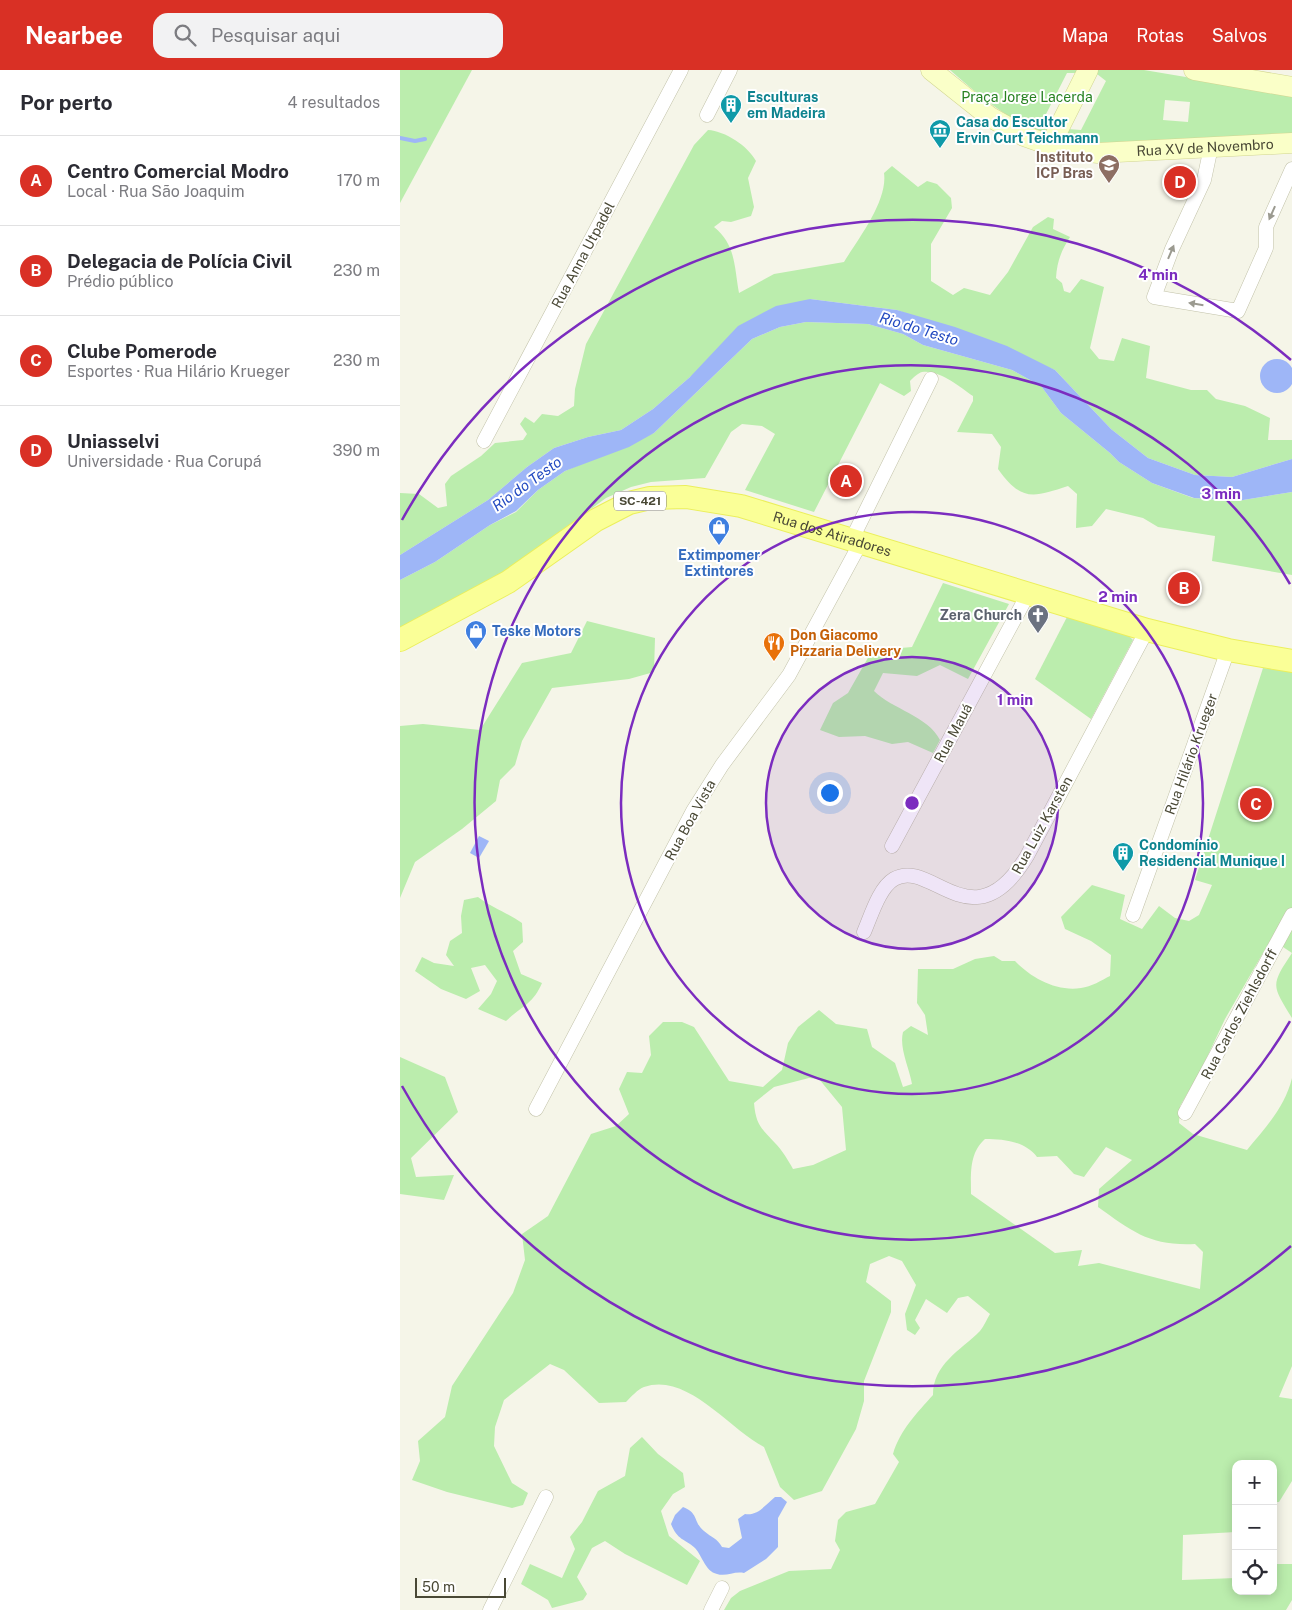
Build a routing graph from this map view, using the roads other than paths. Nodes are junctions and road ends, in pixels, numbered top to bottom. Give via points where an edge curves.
1 (681, 70) edge
2 (730, 70) edge
3 (931, 70) edge
4 (1088, 70) edge
5 (1194, 70) edge
6 (1270, 77) edge
7 (1292, 87) edge
8 (708, 115) dead end
9 (1292, 143) edge
10 (1050, 146) junction
11 (1211, 147) junction
12 (1292, 169) edge
13 (931, 380) dead end
14 (484, 441) dead end
15 (856, 541) junction
16 (1028, 594) junction
17 (1147, 630) junction
18 (400, 640) edge
19 (1228, 650) junction
20 (1292, 661) edge
21 (892, 846) dead end
22 (1133, 915) dead end
23 (1292, 915) edge
24 (864, 932) dead end
25 (536, 1109) dead end
26 (1185, 1113) dead end
27 (546, 1497) dead end
28 (722, 1588) dead end
29 (490, 1610) edge
30 (711, 1610) edge

1 - 14 street, Rua Anna Utpadel
2 - 8 street
3 - 10 main road, Rua XV de Novembro via 990,118
4 - 10 main road
5 - 6 main road
6 - 7 main road
9 - 11 main road, Rua XV de Novembro
10 - 11 main road, Rua XV de Novembro via 1098,153
12 -> 11 street via 1266,227 1266,248 1238,311 1154,297 1204,180
13 - 15 street, Rua Boa Vista
15 - 16 main road, Rua dos Atiradores / SC-421
15 - 18 main road, Rua dos Atiradores / SC-421 via 710,499 650,498 629,503 604,515 529,569
15 - 25 street, Rua Boa Vista via 789,675 722,765 693,811
16 - 17 main road, Rua dos Atiradores / SC-421
16 - 21 street, Rua Mauá
17 - 19 main road, Rua dos Atiradores / SC-421
17 - 24 street, Rua Luiz Karsten via 1027,856 1011,880 991,894 979,897 954,893 918,878 902,876 886,888
19 - 20 main road, Rua dos Atiradores / SC-421
19 - 22 street, Rua Hilário Krueger
23 - 26 street, Rua Carlos Ziehlsdorff
27 - 29 street
28 - 30 street

